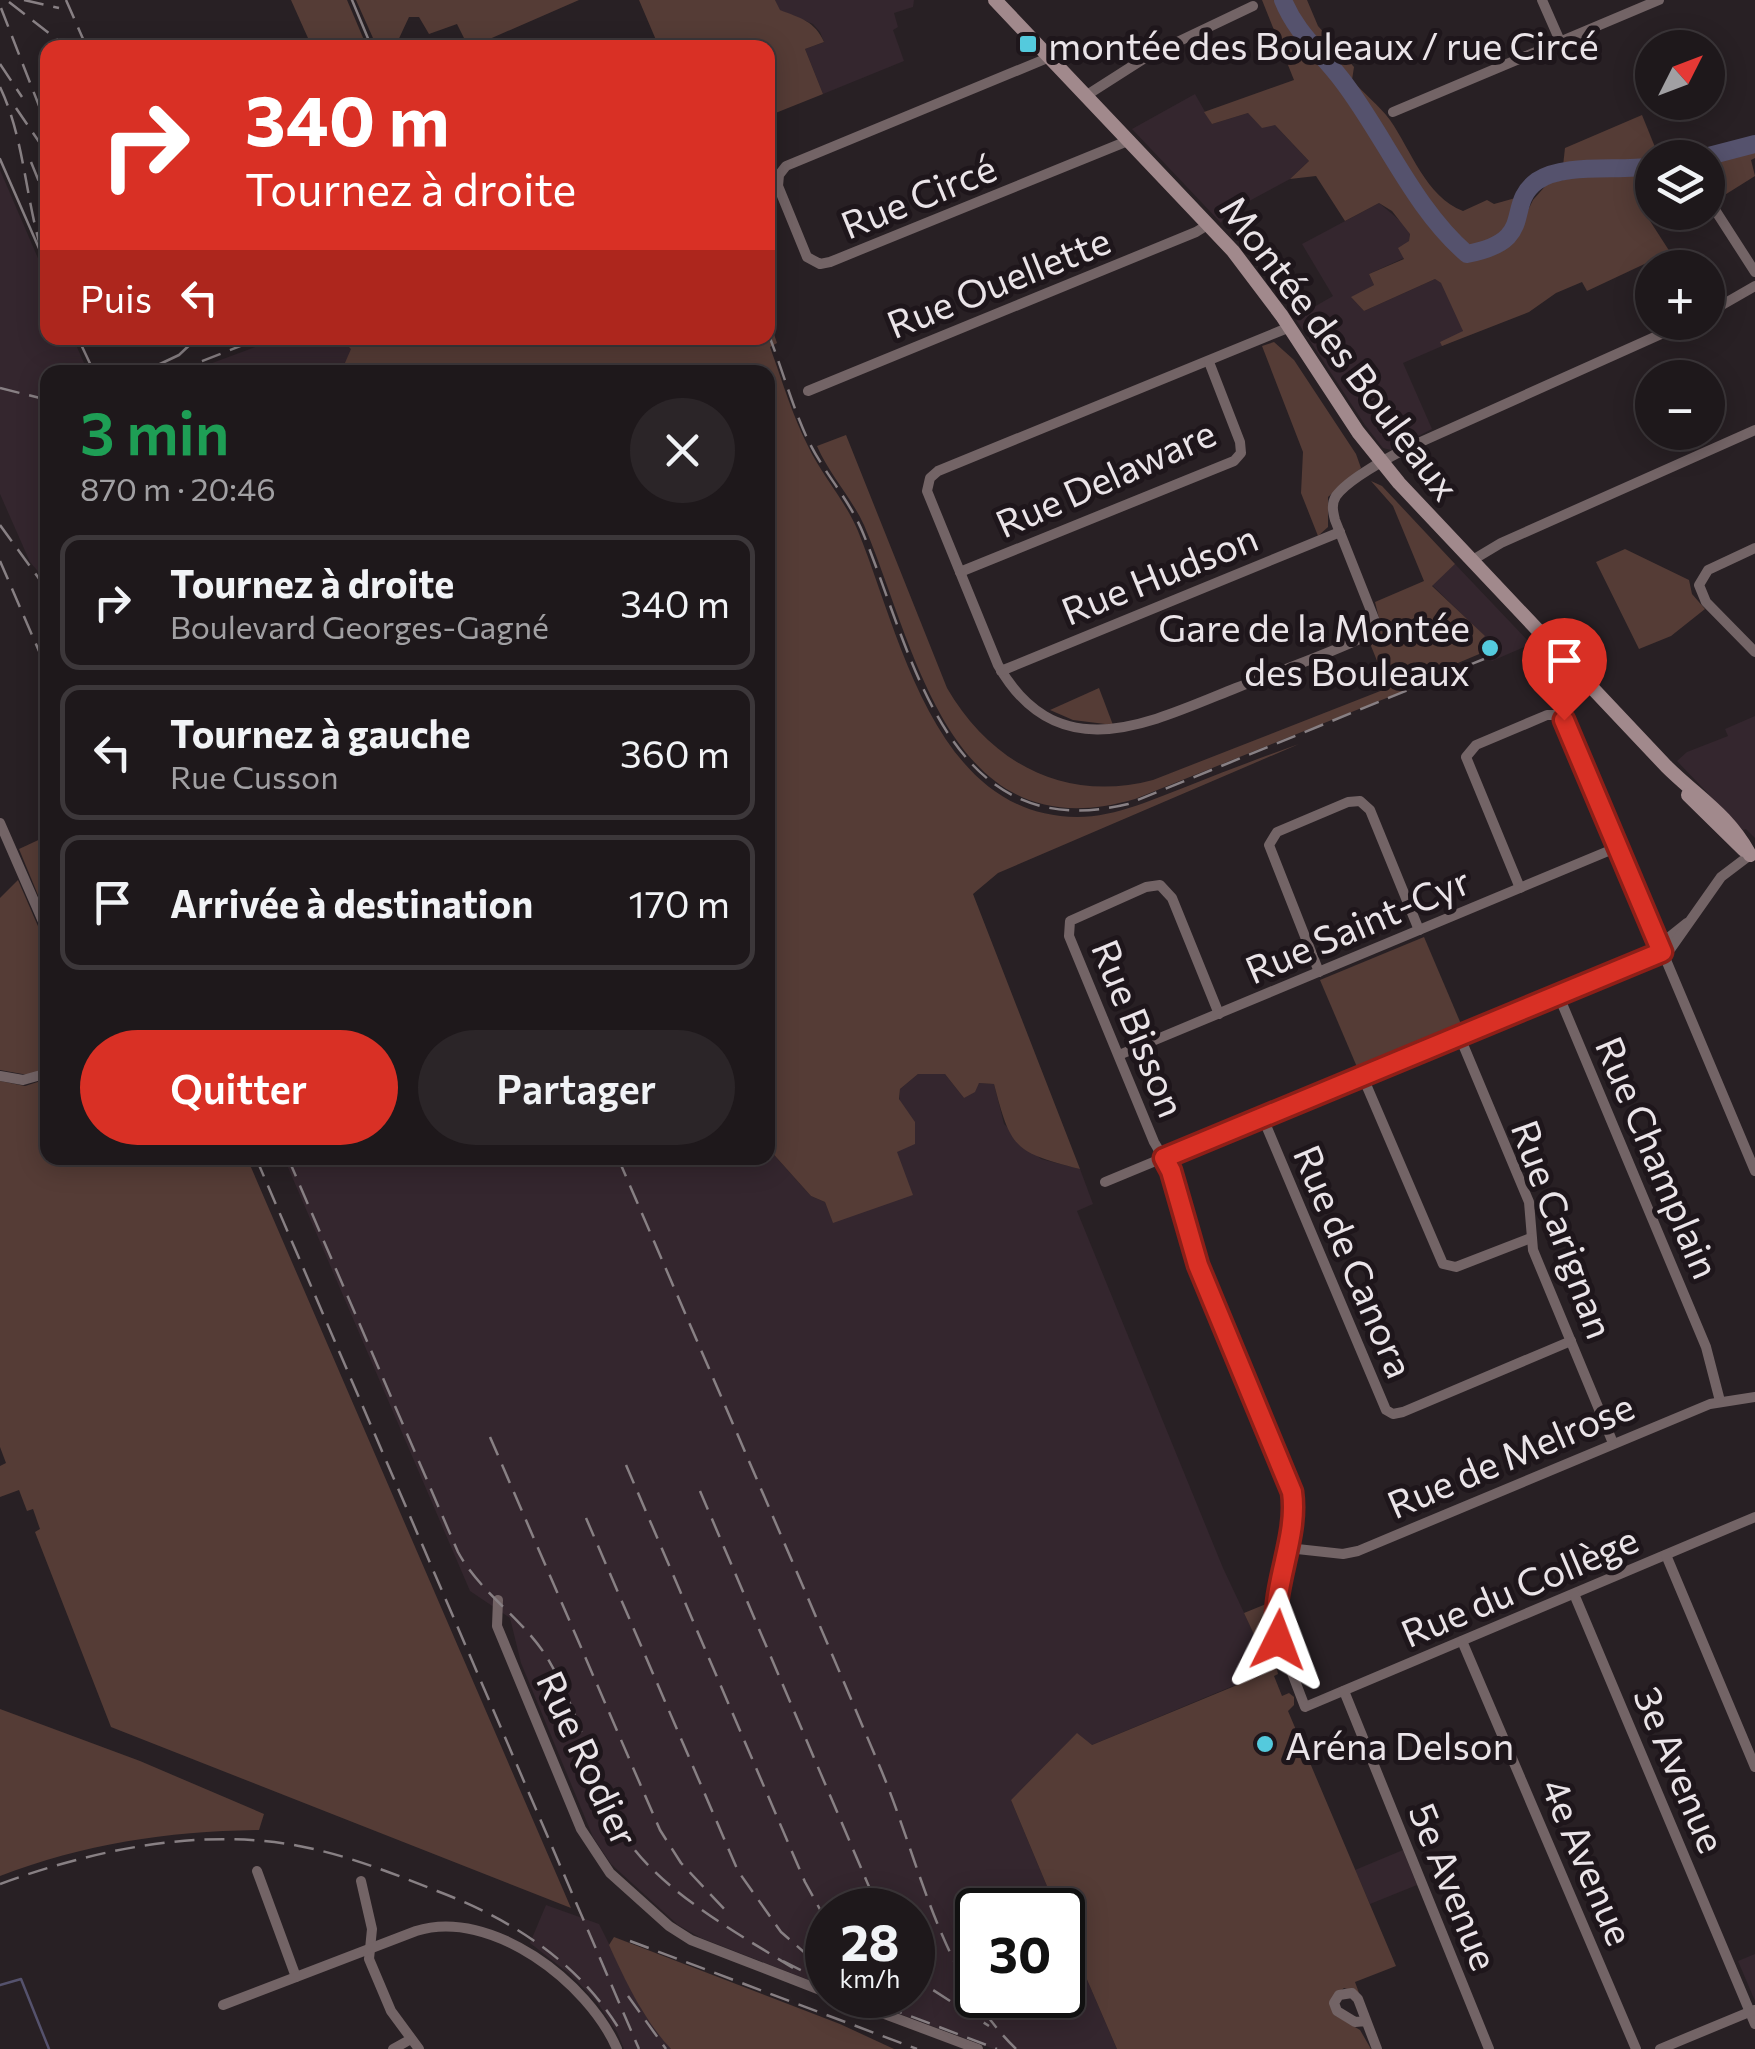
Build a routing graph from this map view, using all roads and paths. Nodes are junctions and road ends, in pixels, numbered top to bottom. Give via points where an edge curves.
1 (994, 0) edge
2 (1542, 0) edge
3 (1658, 0) edge
4 (1253, 6) dead end
5 (1560, 41) junction
6 (1050, 57) junction
7 (1087, 95) junction
8 (1393, 112) dead end
9 (1130, 140) junction
10 (1209, 224) junction
11 (1725, 225) edge
12 (1755, 272) edge
13 (1755, 286) edge
14 (1725, 304) edge
15 (1290, 327) junction
16 (1648, 340) edge
17 (1209, 362) junction
18 (808, 390) dead end
19 (1755, 430) edge
20 (1381, 462) junction
21 (1340, 532) junction
22 (1755, 548) edge
23 (1470, 561) junction
24 (960, 572) junction
25 (1755, 652) edge
26 (1001, 670) junction
27 (1, 828) edge
28 (1618, 847) junction
29 (1754, 855) edge
30 (1520, 888) junction
31 (40, 915) edge
32 (1419, 930) junction
33 (1661, 948) junction
34 (1319, 972) junction
35 (1558, 994) junction
36 (1220, 1014) junction
37 (1458, 1035) junction
38 (1118, 1055) junction
39 (40, 1075) edge
40 (1362, 1075) junction
41 (0, 1076) edge
42 (1262, 1116) junction
43 (1164, 1158) junction
44 (1755, 1171) edge
45 (1104, 1182) dead end
46 (1531, 1238) junction
47 (1571, 1341) junction
48 (1755, 1397) edge
49 (1720, 1401) junction
50 (1613, 1443) junction
51 (1755, 1518) edge
52 (1288, 1548) junction
53 (1666, 1555) junction
54 (1574, 1594) junction
55 (498, 1600) dead end
56 (1462, 1641) junction
57 (1344, 1691) junction
58 (1305, 1707) joint
59 (1755, 1767) edge
60 (257, 1871) dead end
61 (361, 1881) dead end
62 (370, 1949) junction
63 (296, 1977) junction
64 (805, 1984) edge
65 (223, 2004) dead end
66 (1752, 2010) edge
67 (895, 2018) edge
68 (1366, 2022) dead end
69 (1755, 2024) edge
70 (415, 2044) edge
71 (393, 2049) edge
72 (617, 2049) edge
73 (978, 2049) edge
74 (1377, 2049) edge
75 (1489, 2049) edge
76 (1636, 2049) edge
77 (1660, 2049) edge

1 - 6 street, Montée des Bouleaux
2 - 5 street
3 - 5 street
4 - 7 street via 1148,56
5 - 8 street
6 - 7 street, Montée des Bouleaux
6 - 9 street, Rue Circé via 786,166 778,186 807,257 830,262
7 - 9 street, Montée des Bouleaux
9 - 10 street, Montée des Bouleaux
10 - 15 street, Montée des Bouleaux
10 - 18 street, Rue Ouellette
11 - 12 street
13 - 14 street
15 - 17 street
15 - 20 street, Montée des Bouleaux
16 - 20 street
17 - 24 street, Rue Delaware via 1240,442 1234,461
17 - 24 street via 934,474 927,491
19 - 23 street
20 - 21 street via 1334,500
20 - 23 street, Montée des Bouleaux
21 - 26 street, Rue Hudson
21 - 26 street via 1375,621 1359,639 1116,730 1081,728 1049,716 1028,703
22 - 25 street via 1708,570 1699,585 1706,602
23 - 29 street, Montée des Bouleaux
24 - 26 street
27 - 31 street
28 - 30 street, Rue Saint-Cyr
28 - 30 street via 1569,730 1561,717 1542,716 1476,745 1466,757
28 - 33 street
29 - 33 street via 1722,877 1676,944
30 - 32 street, Rue Saint-Cyr
32 - 34 street, Rue Saint-Cyr
32 - 34 street via 1370,810 1360,801 1348,802 1277,832 1269,845
33 - 35 street
33 - 44 street
34 - 36 street, Rue Saint-Cyr
35 - 37 street
35 - 49 street, Rue Champlain via 1706,1346
36 - 38 street, Rue Saint-Cyr
36 - 38 street, Rue Bisson via 1169,893 1157,884 1146,886 1068,924
37 - 40 street
37 - 46 street, Rue Carignan via 1529,1202
38 - 43 street, Rue Bisson
39 - 41 street
40 - 42 street
40 - 46 street via 1443,1264 1456,1267
42 - 43 street
42 - 47 street, Rue de Canora via 1386,1410 1403,1412
43 - 45 street
43 - 52 street, Rue Bisson via 1198,1265 1289,1480
46 - 47 street, Rue Carignan
47 - 50 street, Rue Carignan
48 - 49 street, Rue de Melrose
49 - 50 street, Rue de Melrose
50 - 52 street, Rue de Melrose via 1358,1551
51 - 53 street, Rue du Collège
52 - 58 street, Rue Bisson via 1276,1631
53 - 54 street, Rue du Collège
53 - 59 street
54 - 56 street, Rue du Collège
54 - 66 street, 3e Avenue
55 - 64 street, Rue Rodier via 504,1644 582,1828 610,1873 691,1940
56 - 57 street, Rue du Collège
56 - 76 street, 4e Avenue
57 - 58 street, Rue du Collège
57 - 75 street, 5e Avenue
60 - 63 street
61 - 62 street
62 - 63 street
62 - 70 street via 387,2005
62 - 72 street via 441,1926 507,1944 564,1976 595,2010
63 - 65 street
66 - 69 street, 3e Avenue
66 - 77 street
67 - 73 street, Rue Rodier
68 - 74 street
70 - 71 street

